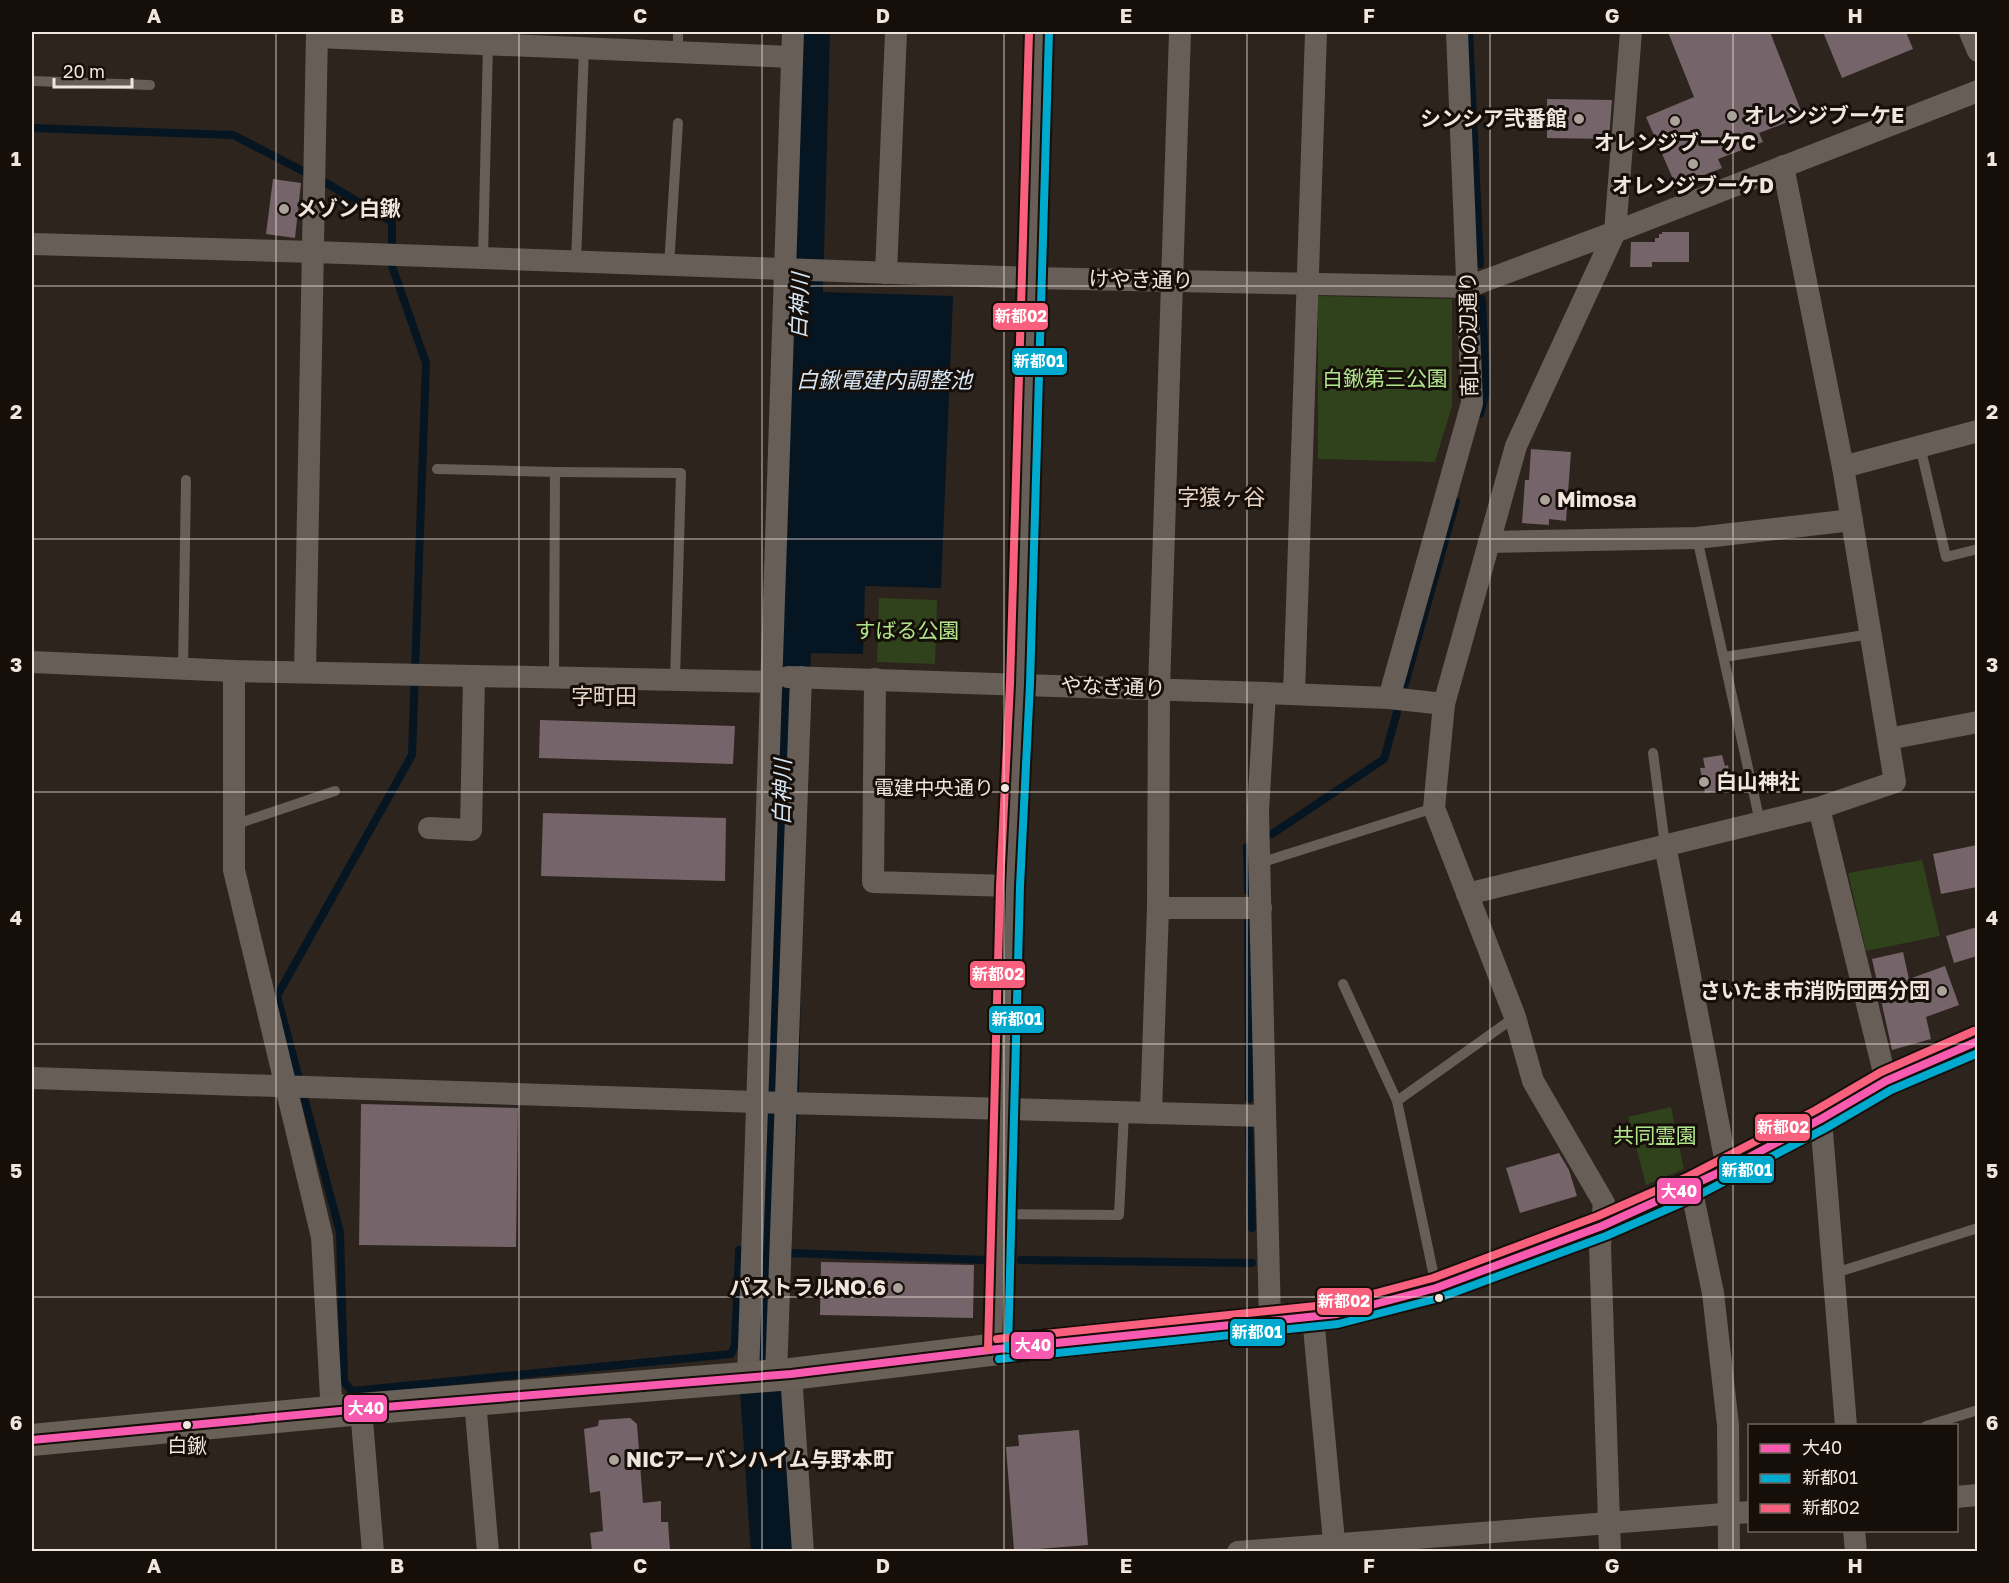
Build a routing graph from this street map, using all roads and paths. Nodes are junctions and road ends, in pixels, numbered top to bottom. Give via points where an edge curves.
1 (793, 32) edge
2 (896, 32) edge
3 (1039, 32) edge
4 (1180, 32) edge
5 (1316, 32) edge
6 (1456, 32) edge
7 (1632, 32) edge
8 (1970, 32) edge
9 (317, 34) edge
10 (503, 40) edge
11 (678, 42) edge
12 (584, 48) junction
13 (1977, 51) edge
14 (792, 57) junction
15 (32, 81) edge
16 (150, 85) dead end
17 (1977, 91) edge
18 (678, 123) dead end
19 (1783, 166) junction
20 (1615, 232) junction
21 (32, 244) edge
22 (314, 252) junction
23 (32, 257) edge
24 (483, 258) junction
25 (576, 262) junction
26 (669, 266) junction
27 (787, 270) junction
28 (886, 273) junction
29 (1032, 278) junction
30 (1173, 281) junction
31 (1308, 284) junction
32 (1468, 286) junction
33 (1977, 431) edge
34 (1920, 446) junction
35 (1843, 467) junction
36 (437, 469) dead end
37 (555, 472) junction
38 (186, 480) dead end
39 (1851, 520) junction
40 (1697, 538) junction
41 (1489, 542) junction
42 (1977, 549) edge
43 (1870, 634) junction
44 (1724, 657) junction
45 (32, 662) edge
46 (183, 669) junction
47 (234, 671) junction
48 (305, 672) junction
49 (474, 676) junction
50 (800, 677) junction
51 (554, 678) junction
52 (772, 678) junction
53 (875, 679) junction
54 (675, 680) junction
55 (1020, 684) junction
56 (1159, 689) junction
57 (1265, 693) junction
58 (1294, 694) junction
59 (1389, 698) junction
60 (1444, 704) junction
61 (1977, 722) edge
62 (1888, 739) junction
63 (1653, 753) dead end
64 (335, 791) dead end
65 (1434, 808) junction
66 (1819, 808) junction
67 (1760, 822) junction
68 (234, 825) junction
69 (429, 828) dead end
70 (1665, 845) junction
71 (1260, 863) junction
72 (1010, 885) junction
73 (1467, 894) junction
74 (1158, 908) junction
75 (1261, 908) junction
76 (1343, 984) dead end
77 (1515, 1017) junction
78 (1977, 1041) edge
79 (32, 1078) edge
80 (1886, 1081) junction
81 (287, 1086) junction
82 (758, 1101) junction
83 (1398, 1101) junction
84 (786, 1103) junction
85 (1004, 1108) junction
86 (1124, 1112) junction
87 (1151, 1113) junction
88 (1265, 1116) junction
89 (1821, 1119) junction
90 (1727, 1168) junction
91 (1691, 1187) junction
92 (1001, 1214) junction
93 (1602, 1227) junction
94 (1977, 1228) edge
95 (1835, 1273) junction
96 (1436, 1288) junction
97 (1313, 1317) junction
98 (1270, 1322) junction
99 (998, 1349) junction
100 (768, 1376) junction
101 (475, 1401) junction
102 (361, 1409) junction
103 (1977, 1410) edge
104 (329, 1413) junction
105 (1846, 1424) edge
106 (1929, 1424) edge
107 (32, 1440) edge
108 (1977, 1495) edge
109 (1958, 1497) edge
110 (1740, 1512) edge
111 (1609, 1523) junction
112 (1854, 1532) edge
113 (1334, 1547) edge
114 (373, 1551) edge
115 (489, 1551) edge
116 (803, 1551) edge
117 (1238, 1551) edge
118 (1610, 1551) edge
119 (1729, 1551) edge
120 (1856, 1551) edge

1 - 14 street
2 - 28 street
3 - 29 street
4 - 30 street
5 - 31 street
6 - 32 street, 南山の辺通り
7 - 20 street
8 - 13 street
9 - 10 street
9 - 22 street
10 - 12 street
10 - 24 lane
11 - 12 street
11 - 14 street
12 - 25 lane
14 - 27 street
15 - 16 lane
17 - 19 street
18 - 26 lane
19 - 20 street
19 - 35 street
20 - 32 street
20 - 41 street via 1516,446
21 - 22 street, けやき通り
21 - 23 street
22 - 24 street, けやき通り
22 - 48 street
24 - 25 street, けやき通り
25 - 26 street, けやき通り
26 - 27 street, けやき通り
27 - 28 street, けやき通り
27 - 52 street
28 - 29 street, けやき通り
29 - 30 street, けやき通り
29 - 55 street
30 - 31 street, けやき通り
30 - 56 street
31 - 32 street, けやき通り
31 - 58 street
32 - 59 street, 南山の辺通り via 1472,403
33 - 34 street
34 - 35 street
34 - 42 lane via 1946,557
35 - 39 street
36 - 37 lane
37 - 51 lane
37 - 54 lane via 681,473
38 - 46 lane
39 - 40 street
39 - 43 street
40 - 41 street
40 - 44 lane
41 - 60 street
43 - 44 lane
43 - 62 street
44 - 67 lane
45 - 46 street, やなぎ通り
46 - 47 street, やなぎ通り
47 - 48 street, やなぎ通り
47 - 68 street
48 - 49 street, やなぎ通り
49 - 51 street, やなぎ通り
49 - 69 street via 471,830
50 - 52 street, やなぎ通り
50 - 53 street, やなぎ通り
50 - 84 street
51 - 54 street, やなぎ通り
52 - 54 street, やなぎ通り
52 - 82 street
53 - 55 street, やなぎ通り
53 - 72 street via 873,882
55 - 56 street, やなぎ通り
55 - 72 street
56 - 57 street, やなぎ通り
56 - 74 street
57 - 58 street, やなぎ通り
57 - 71 street via 1258,811
58 - 59 street, やなぎ通り
59 - 60 street, やなぎ通り
60 - 65 street
61 - 62 street
62 - 66 street via 1895,782
63 - 70 lane
64 - 68 lane
65 - 71 lane
65 - 73 street
66 - 67 street
66 - 80 street
67 - 70 street
68 - 81 street via 234,870
70 - 73 street
70 - 90 street
71 - 75 street
72 - 85 street
73 - 77 street
74 - 75 street
74 - 87 street
75 - 88 street
76 - 83 lane
77 - 83 lane
77 - 93 street via 1533,1081 1604,1203
78 - 80 street
79 - 81 street
80 - 89 street
81 - 82 street
81 - 104 street via 322,1237
82 - 84 street
82 - 100 street
83 - 96 lane
84 - 85 street
84 - 100 street
85 - 86 street
85 - 92 street
86 - 87 street
86 - 92 lane via 1119,1215
87 - 88 street
88 - 98 street
89 - 90 street
89 - 95 street
90 - 91 street
91 - 93 street
91 - 110 street via 1713,1293
92 - 99 street
93 - 96 street
93 - 111 street
94 - 95 lane
95 - 105 street
96 - 97 street
97 - 98 street
97 - 113 street
98 - 99 street
99 - 100 street
100 - 101 street
100 - 116 street
101 - 102 street
101 - 115 street
102 - 104 street
102 - 114 street
103 - 106 lane
104 - 107 street
108 - 109 street
110 - 111 street
110 - 119 street
111 - 113 street
111 - 118 street
112 - 120 street
113 - 117 street

